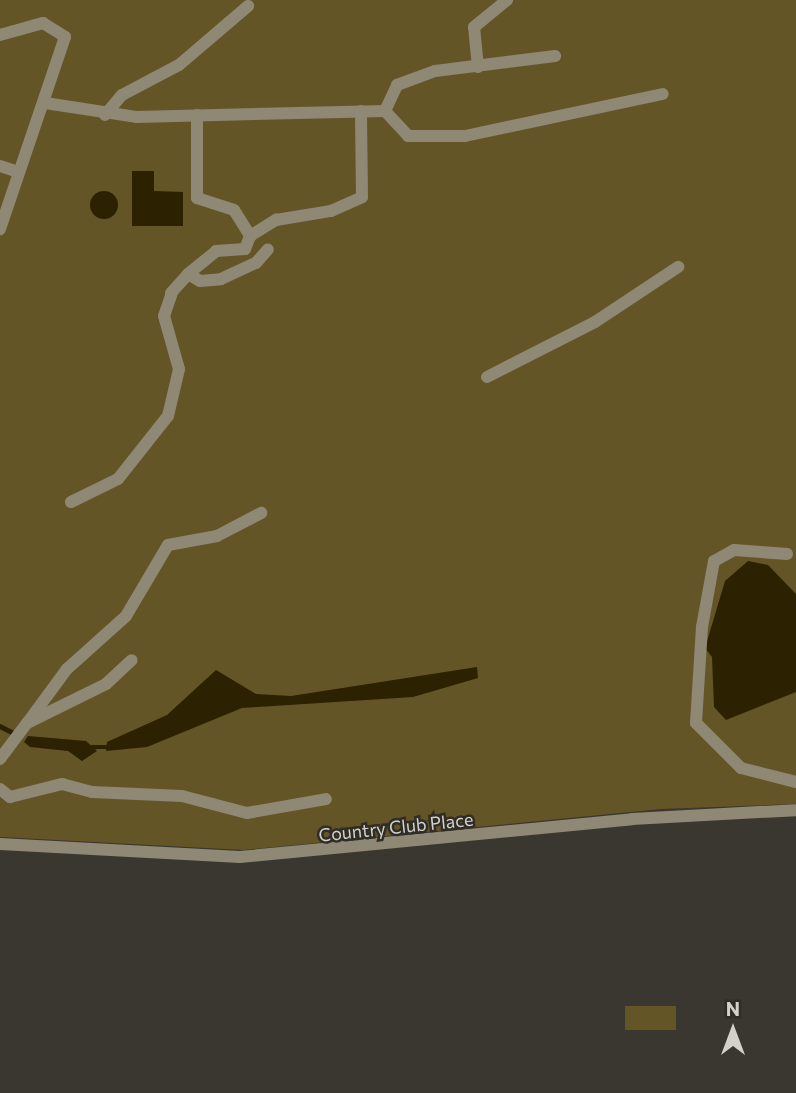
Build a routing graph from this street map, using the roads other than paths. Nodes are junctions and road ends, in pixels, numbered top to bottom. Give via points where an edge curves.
1 (507, 0) edge
2 (248, 6) dead end
3 (0, 35) edge
4 (555, 56) dead end
5 (478, 67) junction
6 (663, 94) dead end
7 (45, 103) junction
8 (361, 111) junction
9 (385, 111) junction
10 (105, 115) junction
11 (197, 115) junction
12 (0, 166) edge
13 (19, 172) junction
14 (0, 229) edge
15 (250, 236) junction
16 (268, 249) dead end
17 (678, 267) dead end
18 (188, 274) junction
19 (487, 377) dead end
20 (71, 502) dead end
21 (261, 513) dead end
22 (788, 554) dead end
23 (132, 660) dead end
24 (23, 730) junction
25 (0, 759) edge
26 (796, 782) edge
27 (0, 789) edge
28 (326, 799) dead end
29 (796, 810) edge
30 (0, 844) edge

1 - 5 street via 474,27
2 - 10 street via 179,65 122,94
3 - 7 street via 43,23 65,37
4 - 5 street
5 - 9 street via 407,80 397,85
6 - 9 street via 465,136 408,136
7 - 10 street
7 - 13 street
8 - 9 street
8 - 11 street
8 - 15 street via 362,197 331,211 288,215
10 - 11 street
11 - 15 street via 197,198 234,210
12 - 13 street
13 - 14 street
15 - 18 street via 246,249 216,250
16 - 18 street via 256,263 221,279 200,281
17 - 19 street via 595,322
18 - 20 street via 172,293 164,316 179,369 168,416 125,473
21 - 24 street via 217,536 168,545 126,616 67,669
22 - 26 street via 734,550 714,561 702,627 696,723 741,768
23 - 24 street via 106,684
24 - 25 street
27 - 28 street via 10,797 62,784 110,794 181,796 240,812
29 - 30 street, Country Club Place via 632,819 240,857

